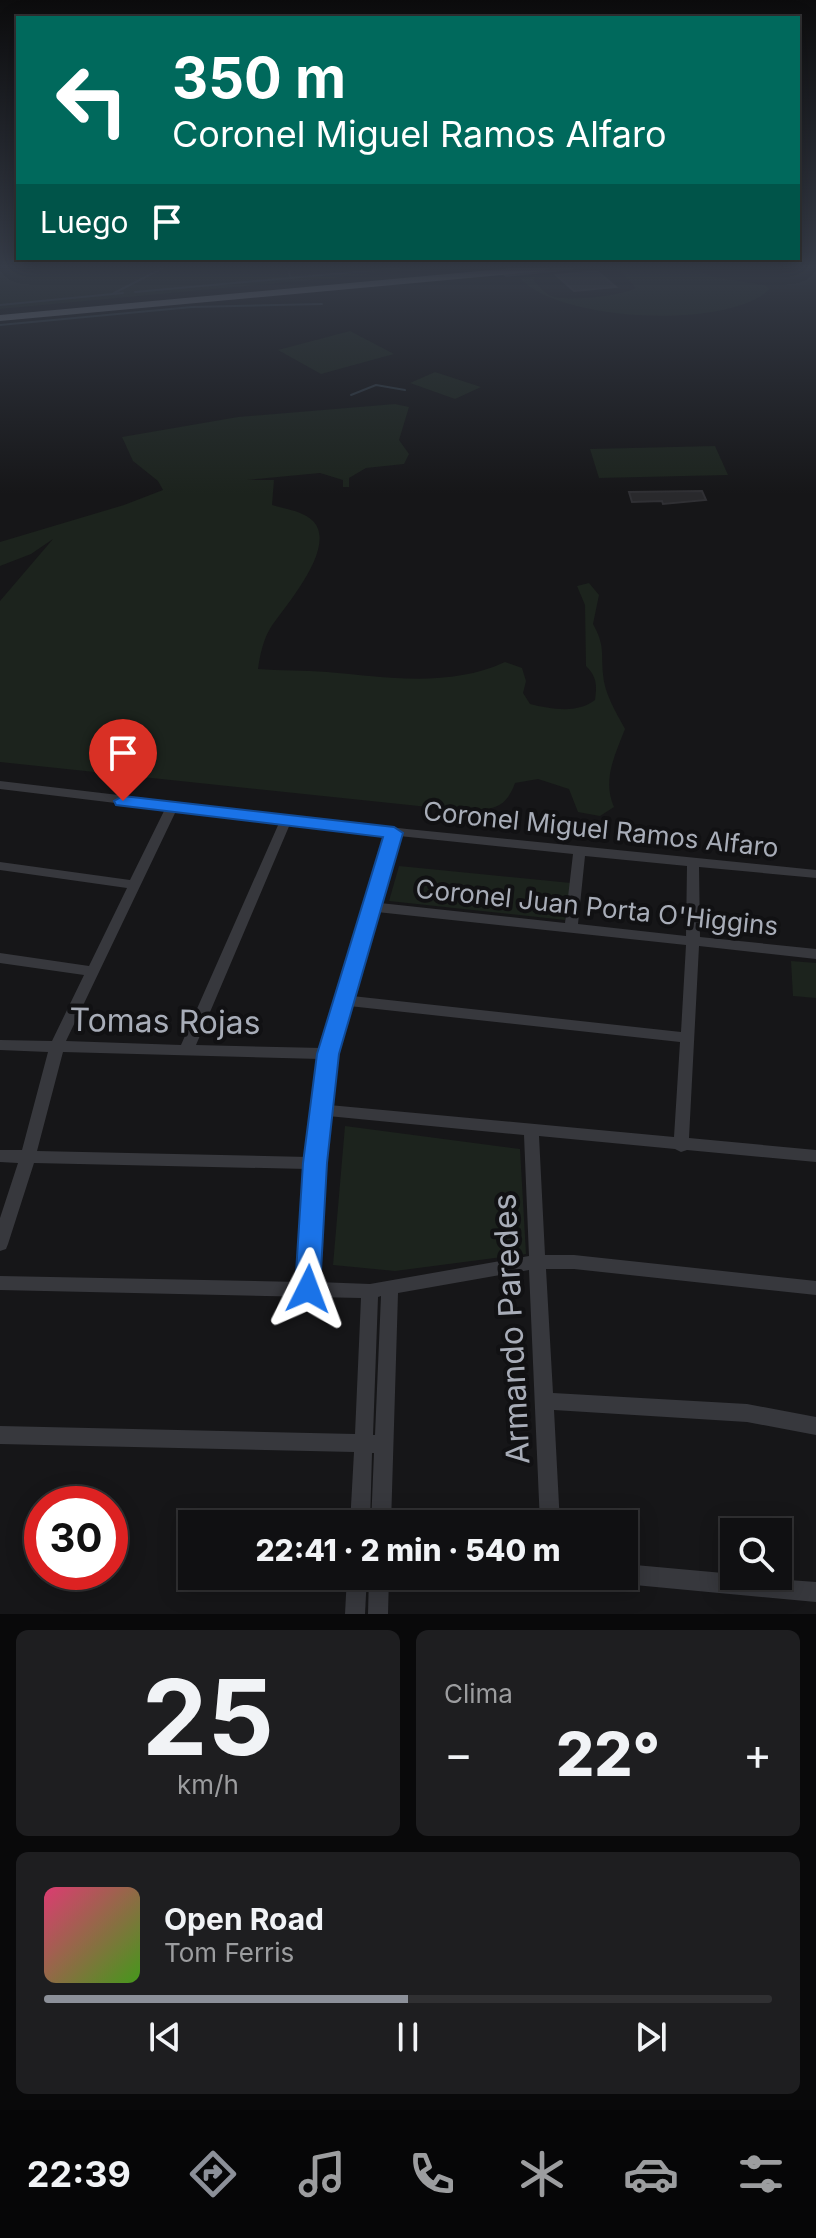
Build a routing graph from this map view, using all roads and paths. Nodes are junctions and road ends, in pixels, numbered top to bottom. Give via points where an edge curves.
1 (0, 785) edge
2 (172, 807) junction
3 (286, 820) junction
4 (394, 833) junction
5 (579, 853) junction
6 (693, 862) junction
7 (0, 866) edge
8 (816, 874) edge
9 (135, 885) junction
10 (374, 907) junction
11 (571, 927) junction
12 (693, 941) junction
13 (816, 954) edge
14 (0, 958) edge
15 (92, 971) junction
16 (345, 1000) junction
17 (688, 1038) junction
18 (0, 1045) edge
19 (57, 1046) junction
20 (187, 1048) junction
21 (328, 1054) junction
22 (322, 1110) junction
23 (531, 1130) junction
24 (681, 1146) junction
25 (0, 1156) edge
26 (28, 1156) junction
27 (816, 1156) edge
28 (315, 1163) junction
29 (0, 1244) edge
30 (536, 1262) junction
31 (0, 1283) edge
32 (816, 1288) edge
33 (308, 1289) junction
34 (390, 1290) junction
35 (370, 1291) junction
36 (546, 1401) junction
37 (816, 1426) edge
38 (0, 1435) edge
39 (364, 1443) junction
40 (385, 1444) junction
41 (361, 1510) edge
42 (382, 1510) edge
43 (550, 1510) edge
44 (638, 1575) edge
45 (356, 1590) edge
46 (379, 1590) edge
47 (816, 1592) edge
48 (355, 1614) edge
49 (378, 1614) edge

1 - 2 street, Coronel Miguel Ramos Alfaro
2 - 3 street, Coronel Miguel Ramos Alfaro
2 - 9 street
3 - 4 street, Coronel Miguel Ramos Alfaro
3 - 20 street
4 - 5 street, Coronel Miguel Ramos Alfaro
4 - 10 street
5 - 6 street, Coronel Miguel Ramos Alfaro
5 - 11 street
6 - 8 street, Coronel Miguel Ramos Alfaro
6 - 12 street
7 - 9 street
9 - 15 street
10 - 11 street, Coronel Juan Porta O'Higgins
10 - 16 street
11 - 12 street, Coronel Juan Porta O'Higgins
12 - 13 street, Coronel Juan Porta O'Higgins
12 - 17 street
14 - 15 street
15 - 19 street
16 - 17 street
16 - 21 street
17 - 24 street
18 - 19 street, Tomas Rojas
19 - 20 street, Tomas Rojas
19 - 26 street
20 - 21 street, Tomas Rojas
21 - 22 street
22 - 23 street
22 - 28 street
23 - 24 street
23 - 30 street, Armando Paredes
24 - 27 street
25 - 26 street
26 - 28 street
26 - 29 street
28 - 33 street
30 - 32 street
30 - 34 street
30 - 36 street, Armando Paredes
31 - 33 street
33 - 35 street
34 - 35 street
34 - 40 street
35 - 39 street
36 - 37 street via 747,1413
36 - 43 street, Armando Paredes
38 - 39 street
39 - 40 street
39 - 41 street
40 - 42 street
44 - 47 street
45 - 48 street
46 - 49 street

